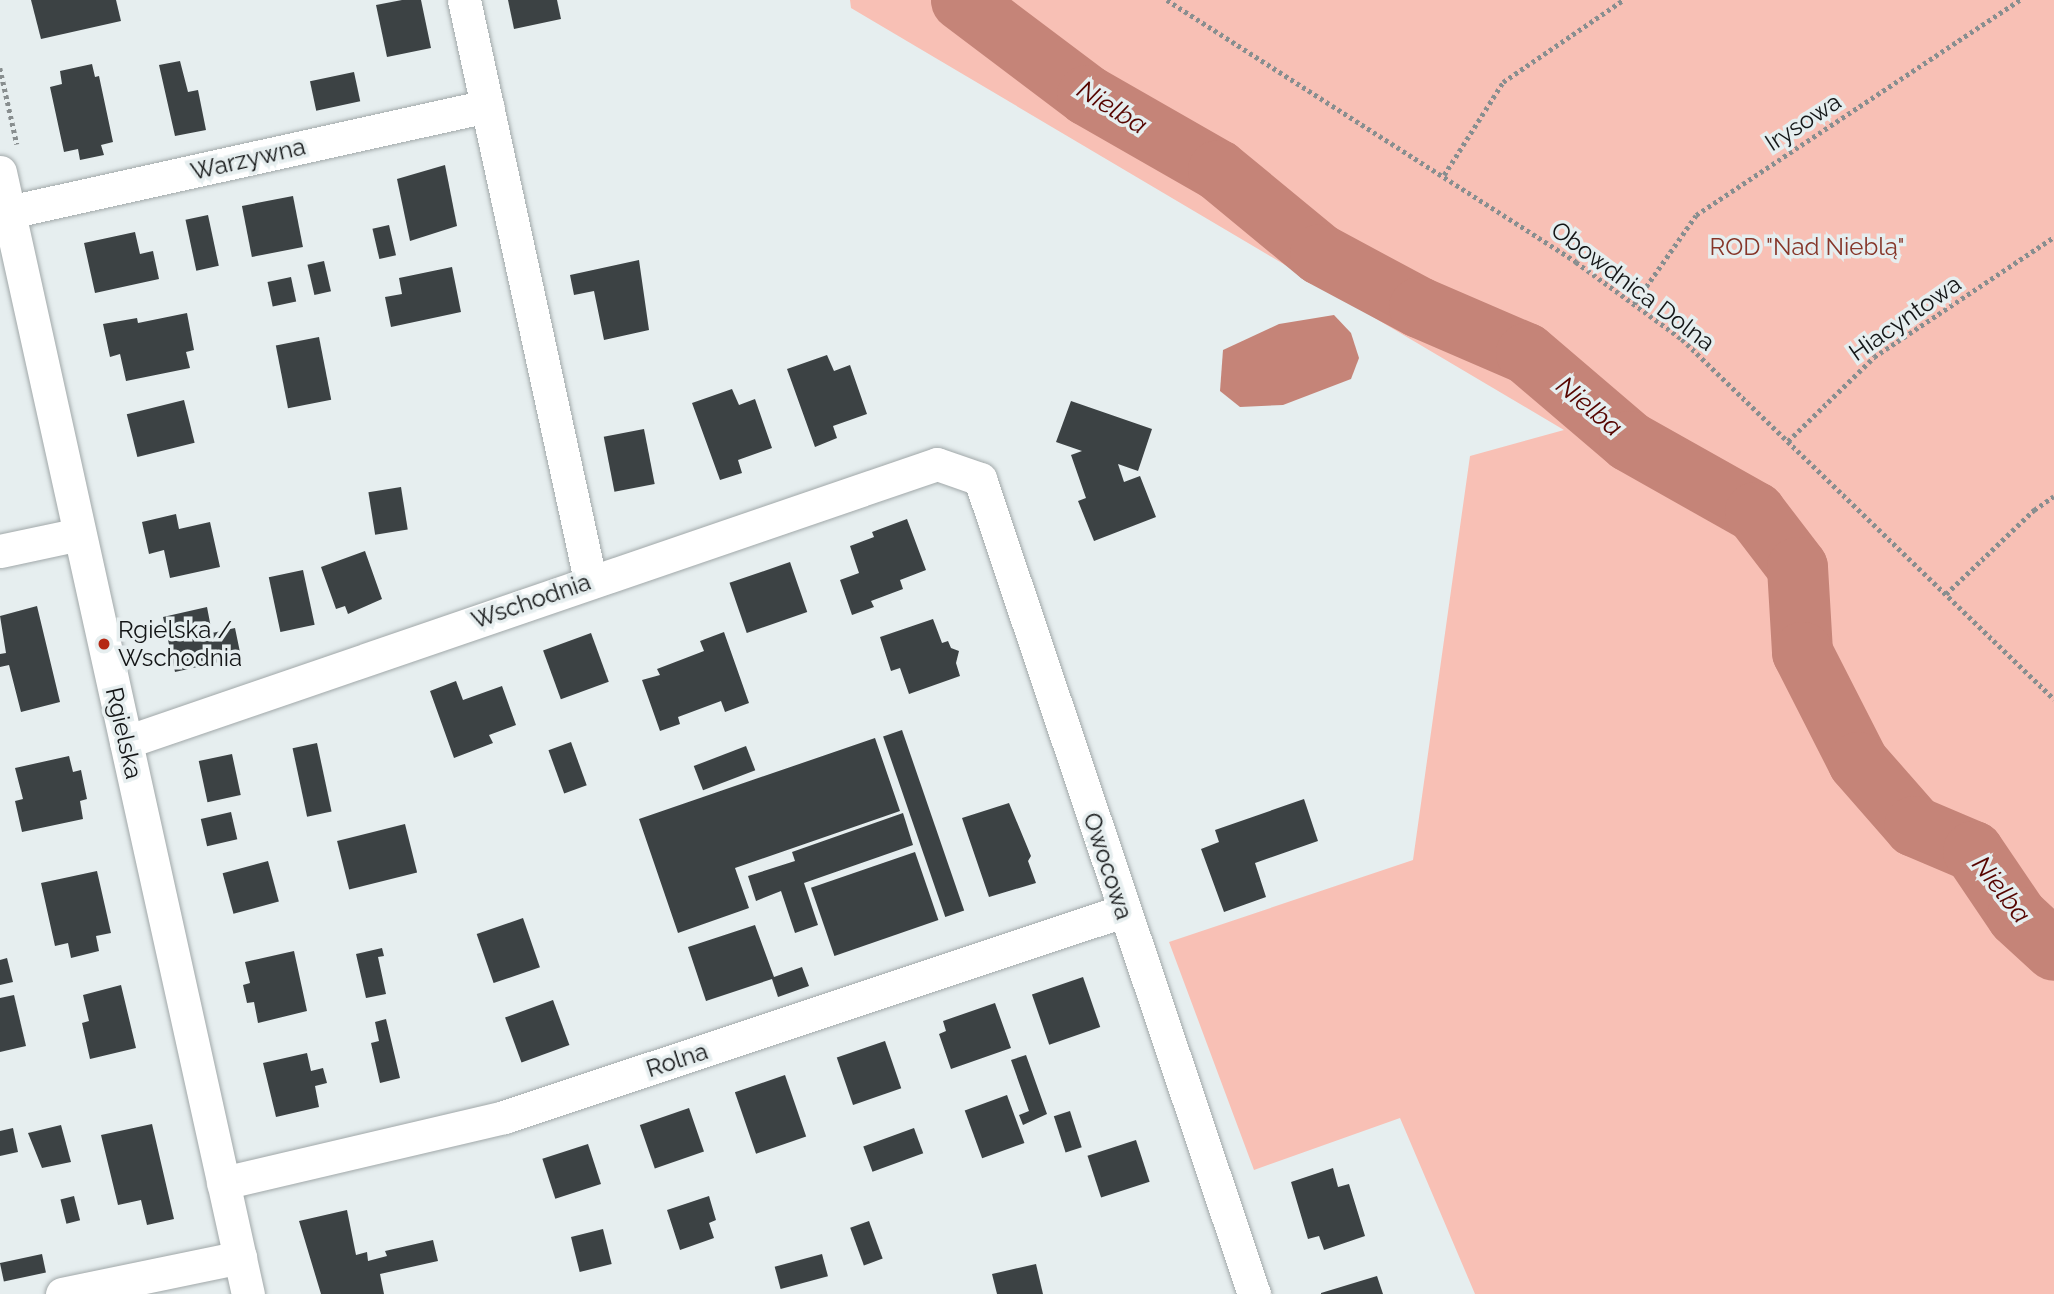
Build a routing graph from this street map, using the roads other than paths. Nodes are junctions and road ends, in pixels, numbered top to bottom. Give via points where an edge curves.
1 (464, 0) edge
2 (487, 106) junction
3 (0, 172) edge
4 (8, 230) edge
5 (937, 464) joint
6 (79, 534) junction
7 (0, 551) edge
8 (590, 580) junction
9 (126, 743) junction
10 (1123, 911) junction
11 (223, 1183) junction
12 (240, 1257) junction
13 (62, 1294) edge
14 (248, 1294) edge
15 (1254, 1294) edge

1 - 2 street
2 - 4 street, Warzywna
2 - 8 street
3 - 4 street, Rgielska
4 - 6 street, Rgielska
5 - 8 street, Wschodnia
5 - 10 street, Owocowa via 980,479
6 - 7 street
6 - 9 street, Rgielska
8 - 9 street, Wschodnia
9 - 11 street, Rgielska
10 - 11 street, Rolna via 504,1117
10 - 15 street, Owocowa
11 - 12 street, Rgielska
12 - 13 street
12 - 14 street, Rgielska

